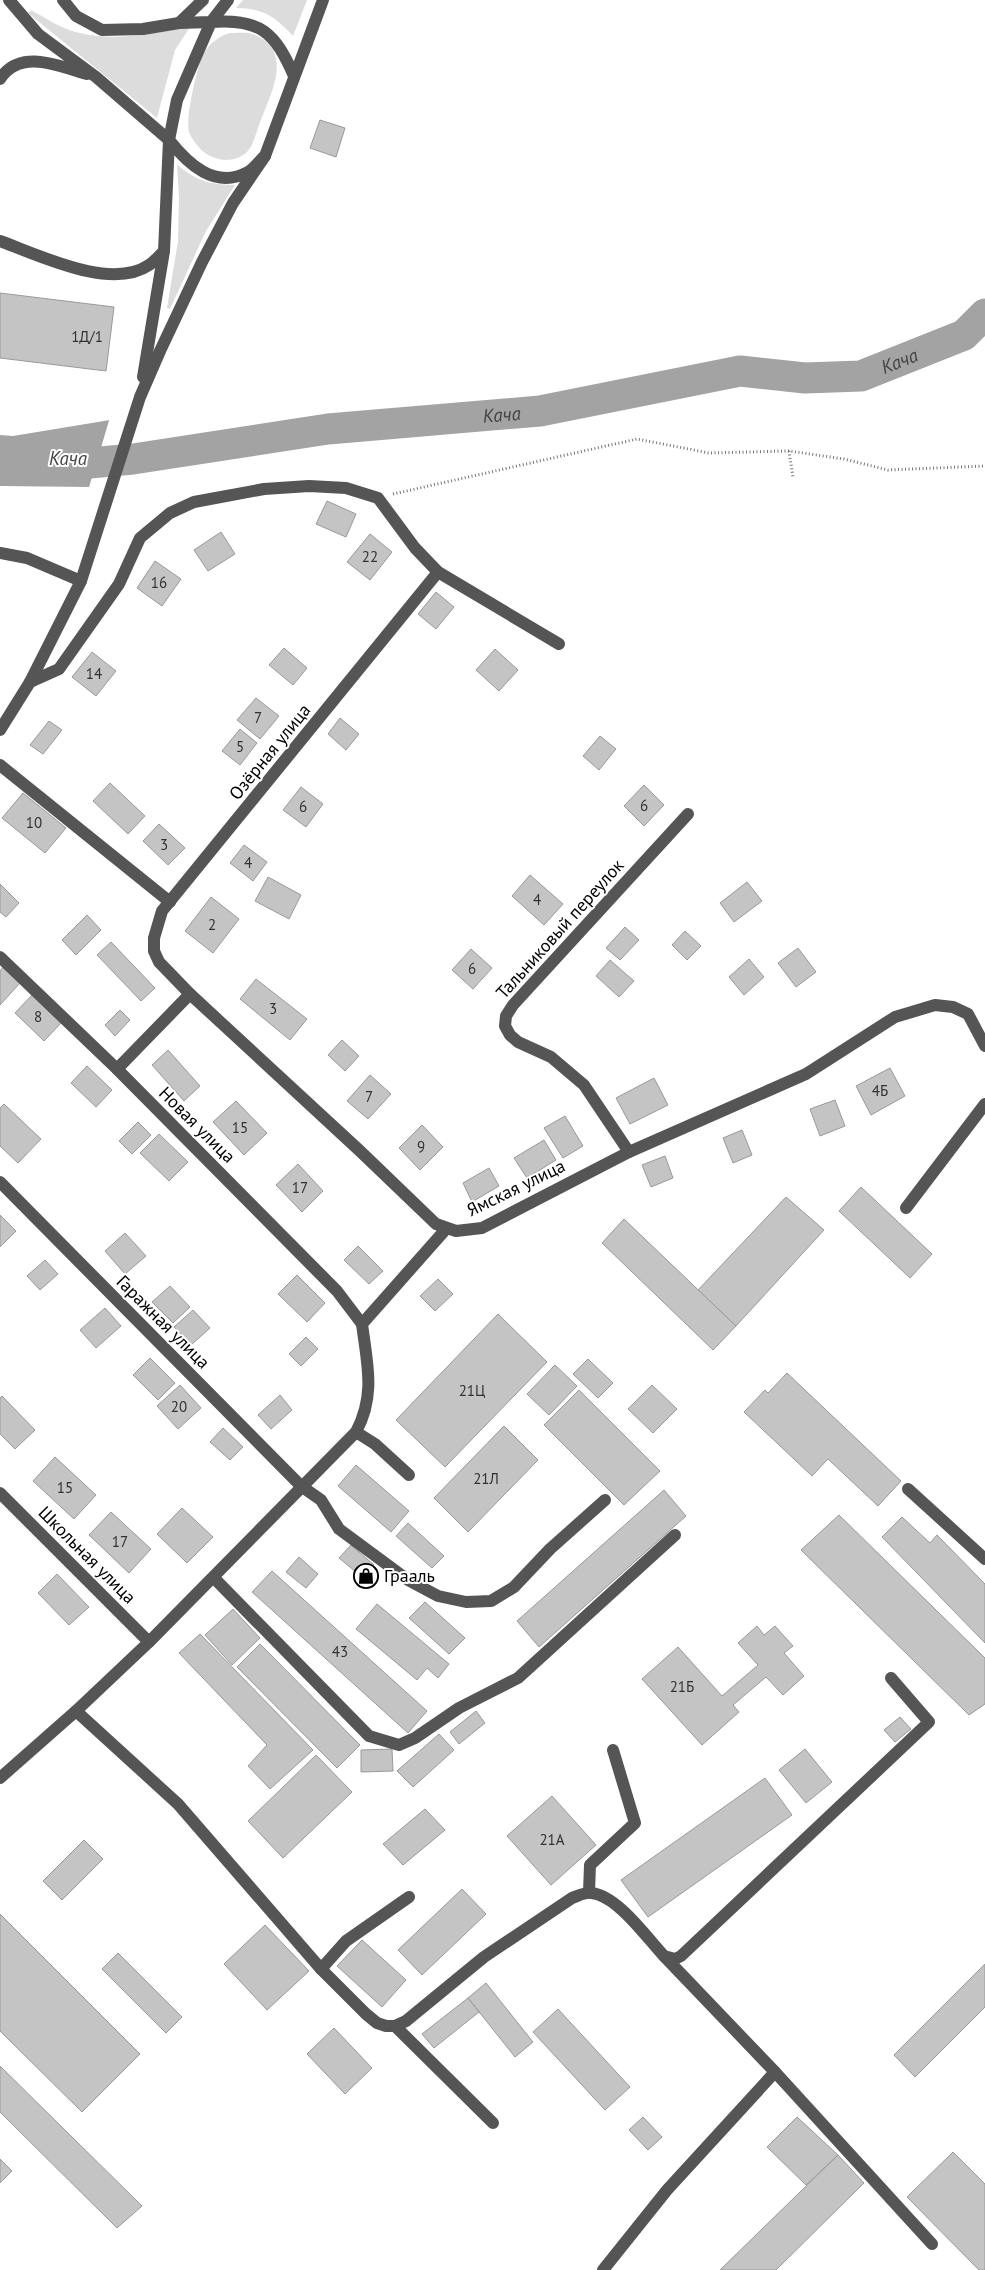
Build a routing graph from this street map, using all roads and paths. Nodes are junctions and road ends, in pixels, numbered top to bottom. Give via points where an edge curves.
1 (9, 0) edge
2 (63, 0) edge
3 (203, 0) edge
4 (228, 0) edge
5 (323, 0) edge
6 (211, 22) junction
7 (179, 23) junction
8 (294, 76) junction
9 (96, 77) junction
10 (0, 79) edge
11 (169, 140) junction
12 (265, 156) junction
13 (0, 241) edge
14 (164, 251) junction
15 (140, 397) junction
16 (789, 451) junction
17 (985, 466) edge
18 (793, 477) dead end
19 (378, 498) junction
20 (0, 552) edge
21 (438, 572) junction
22 (80, 581) junction
23 (559, 644) dead end
24 (30, 682) junction
25 (0, 730) edge
26 (0, 765) edge
27 (688, 814) dead end
28 (170, 902) junction
29 (0, 957) edge
30 (190, 994) junction
31 (985, 1046) edge
32 (117, 1069) junction
33 (985, 1104) edge
34 (629, 1152) junction
35 (0, 1182) edge
36 (906, 1208) dead end
37 (446, 1229) junction
38 (362, 1324) junction
39 (356, 1432) junction
40 (408, 1475) dead end
41 (302, 1486) junction
42 (908, 1489) dead end
43 (0, 1493) edge
44 (605, 1500) dead end
45 (674, 1535) dead end
46 (985, 1559) edge
47 (214, 1578) junction
48 (149, 1642) junction
49 (891, 1678) dead end
50 (76, 1711) junction
51 (613, 1750) dead end
52 (0, 1778) edge
53 (589, 1892) junction
54 (409, 1896) dead end
55 (664, 1956) junction
56 (321, 1968) junction
57 (395, 2026) junction
58 (775, 2072) junction
59 (493, 2123) dead end
60 (932, 2244) dead end
61 (603, 2270) edge

1 - 9 street via 38,34
2 - 7 street via 76,16 102,30 143,29
3 - 7 street
4 - 6 street
5 - 8 street
6 - 7 street
6 - 8 street via 229,20 264,30 278,43
6 - 11 street via 177,100
8 - 12 street
9 - 10 street via 41,61 24,62 4,73
9 - 11 street
11 - 12 street via 193,167 210,175 229,178 249,172
11 - 14 street
12 - 15 street via 233,203 202,262
13 - 14 street via 88,271 112,274 131,272 149,265
14 - 15 street
15 - 22 street
16 - 17 path via 844,459 888,470
16 - 18 path
16 - 19 path via 709,454 637,439
19 - 21 street via 415,548
19 - 24 street via 346,488 264,489 194,502 170,513 140,538 118,584 59,669
20 - 22 street via 26,558
21 - 23 street
21 - 28 street, Озёрная улица
22 - 24 street
24 - 25 street
26 - 28 street
27 - 34 street, Тальниковый переулок via 506,1016 505,1026 510,1035 552,1057 584,1085
28 - 30 street, Озёрная улица via 162,912 154,938 154,951 159,962
29 - 32 street, Новая улица
30 - 32 street
30 - 37 street via 436,1224
31 - 34 street, Ямская улица via 968,1014 953,1006 935,1005 895,1017 806,1074
32 - 38 street, Новая улица via 337,1291
33 - 36 street
34 - 37 street, Ямская улица via 482,1228 468,1231
35 - 41 street, Гаражная улица
37 - 38 street
38 - 39 street via 369,1395
39 - 40 street via 375,1444
39 - 41 street
41 - 44 street, Гаражная улица via 321,1500 339,1529 408,1580 438,1596 466,1602 491,1601 514,1587 550,1549
41 - 47 street
42 - 46 street
43 - 48 street, Школьная улица
45 - 47 street via 518,1678 398,1745 369,1736
47 - 48 street
48 - 50 street
49 - 55 street via 929,1722 681,1956 675,1959
50 - 52 street
50 - 56 street via 178,1804
51 - 53 street via 635,1823 590,1865
53 - 55 street via 614,1903
53 - 57 street via 572,1898 484,1957 406,2021
54 - 56 street via 346,1941
55 - 58 street
56 - 57 street via 377,2023
57 - 59 street
58 - 60 street
58 - 61 street via 667,2190

